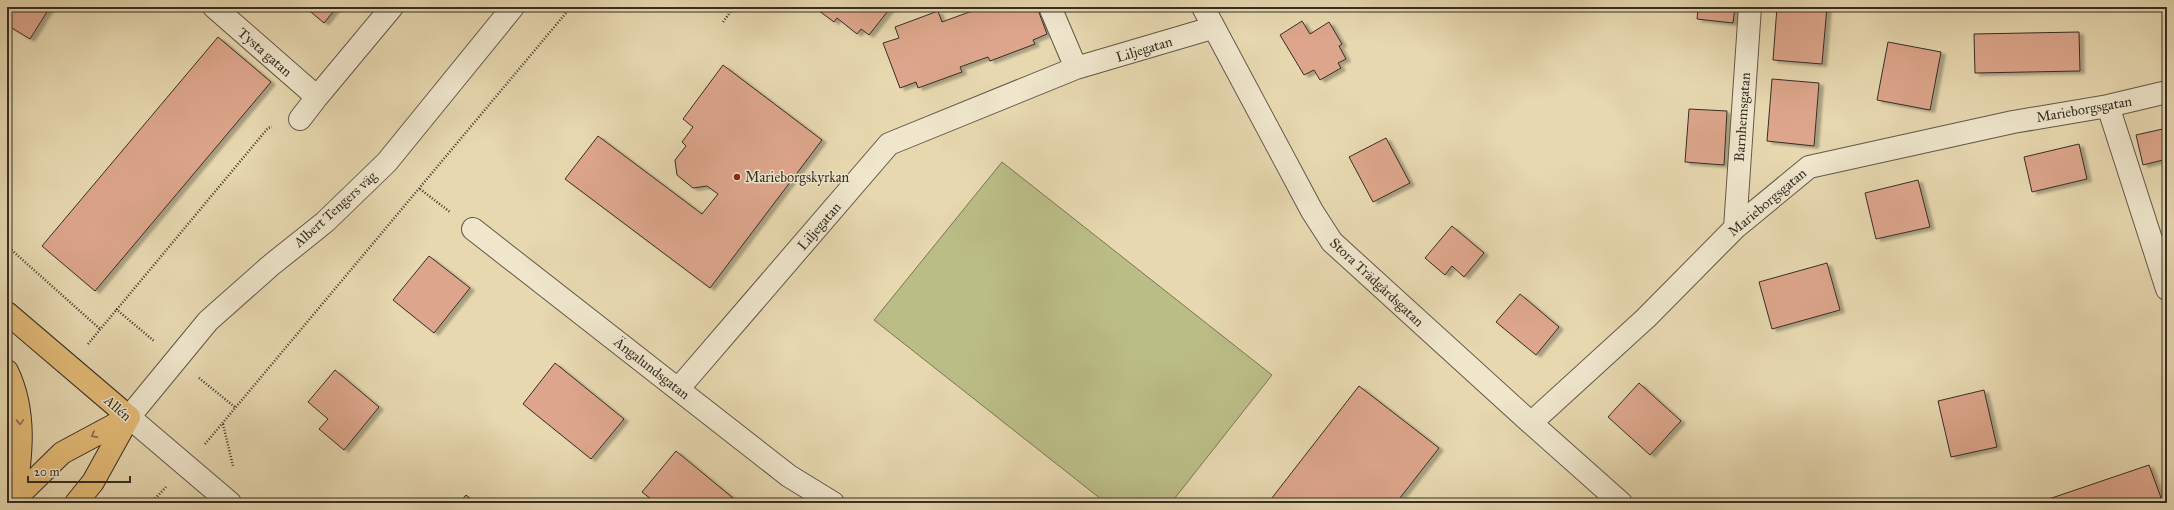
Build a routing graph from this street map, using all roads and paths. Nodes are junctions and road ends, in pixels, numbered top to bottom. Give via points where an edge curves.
1 (214, 7) edge
2 (392, 7) edge
3 (513, 7) edge
4 (571, 7) edge
5 (734, 7) edge
6 (1050, 7) edge
7 (1203, 7) edge
8 (1750, 7) edge
9 (723, 22) dead end
10 (1212, 28) junction
11 (1076, 68) junction
12 (2167, 92) edge
13 (317, 97) junction
14 (2108, 106) junction
15 (300, 120) joint
16 (420, 189) junction
17 (1735, 228) junction
18 (473, 230) joint
19 (7, 246) edge
20 (2167, 289) edge
21 (7, 313) edge
22 (7, 371) edge
23 (679, 388) junction
24 (129, 417) junction
25 (1530, 423) junction
26 (235, 472) dead end
27 (13, 501) edge
28 (76, 503) edge
29 (230, 503) edge
30 (833, 503) edge
31 (1621, 503) edge

1 - 13 street, Tysta gatan
2 - 13 street
3 - 24 street, Albert Tengers väg via 387,162 325,222 208,321
4 - 16 path
5 - 9 path
6 - 11 street
7 - 10 street, Stora Trädgårdsgatan
8 - 17 street, Barnhemsgatan
10 - 11 street, Liljegatan
10 - 25 street, Stora Trädgårdsgatan via 1312,211 1332,242
11 - 23 street, Liljegatan via 889,144
12 - 14 street, Marieborgsgatan
13 - 15 street
14 - 17 street, Marieborgsgatan via 2013,122 1809,167
14 - 20 street
15 - 19 path via 268,128 100,329
16 - 18 path
16 - 26 path via 223,423
17 - 25 street, Marieborgsgatan via 1646,318
18 - 23 street, Ängalundsgatan
21 - 24 main road, Allén
22 -> 27 main road via 20,412 21,452
23 - 30 street, Ängalundsgatan via 789,476
24 -> 27 main road, Albert Tengers väg via 62,453
24 - 28 main road, Albert Tengers väg via 93,482
24 - 29 street, Allén
25 - 31 street, Stora Trädgårdsgatan

